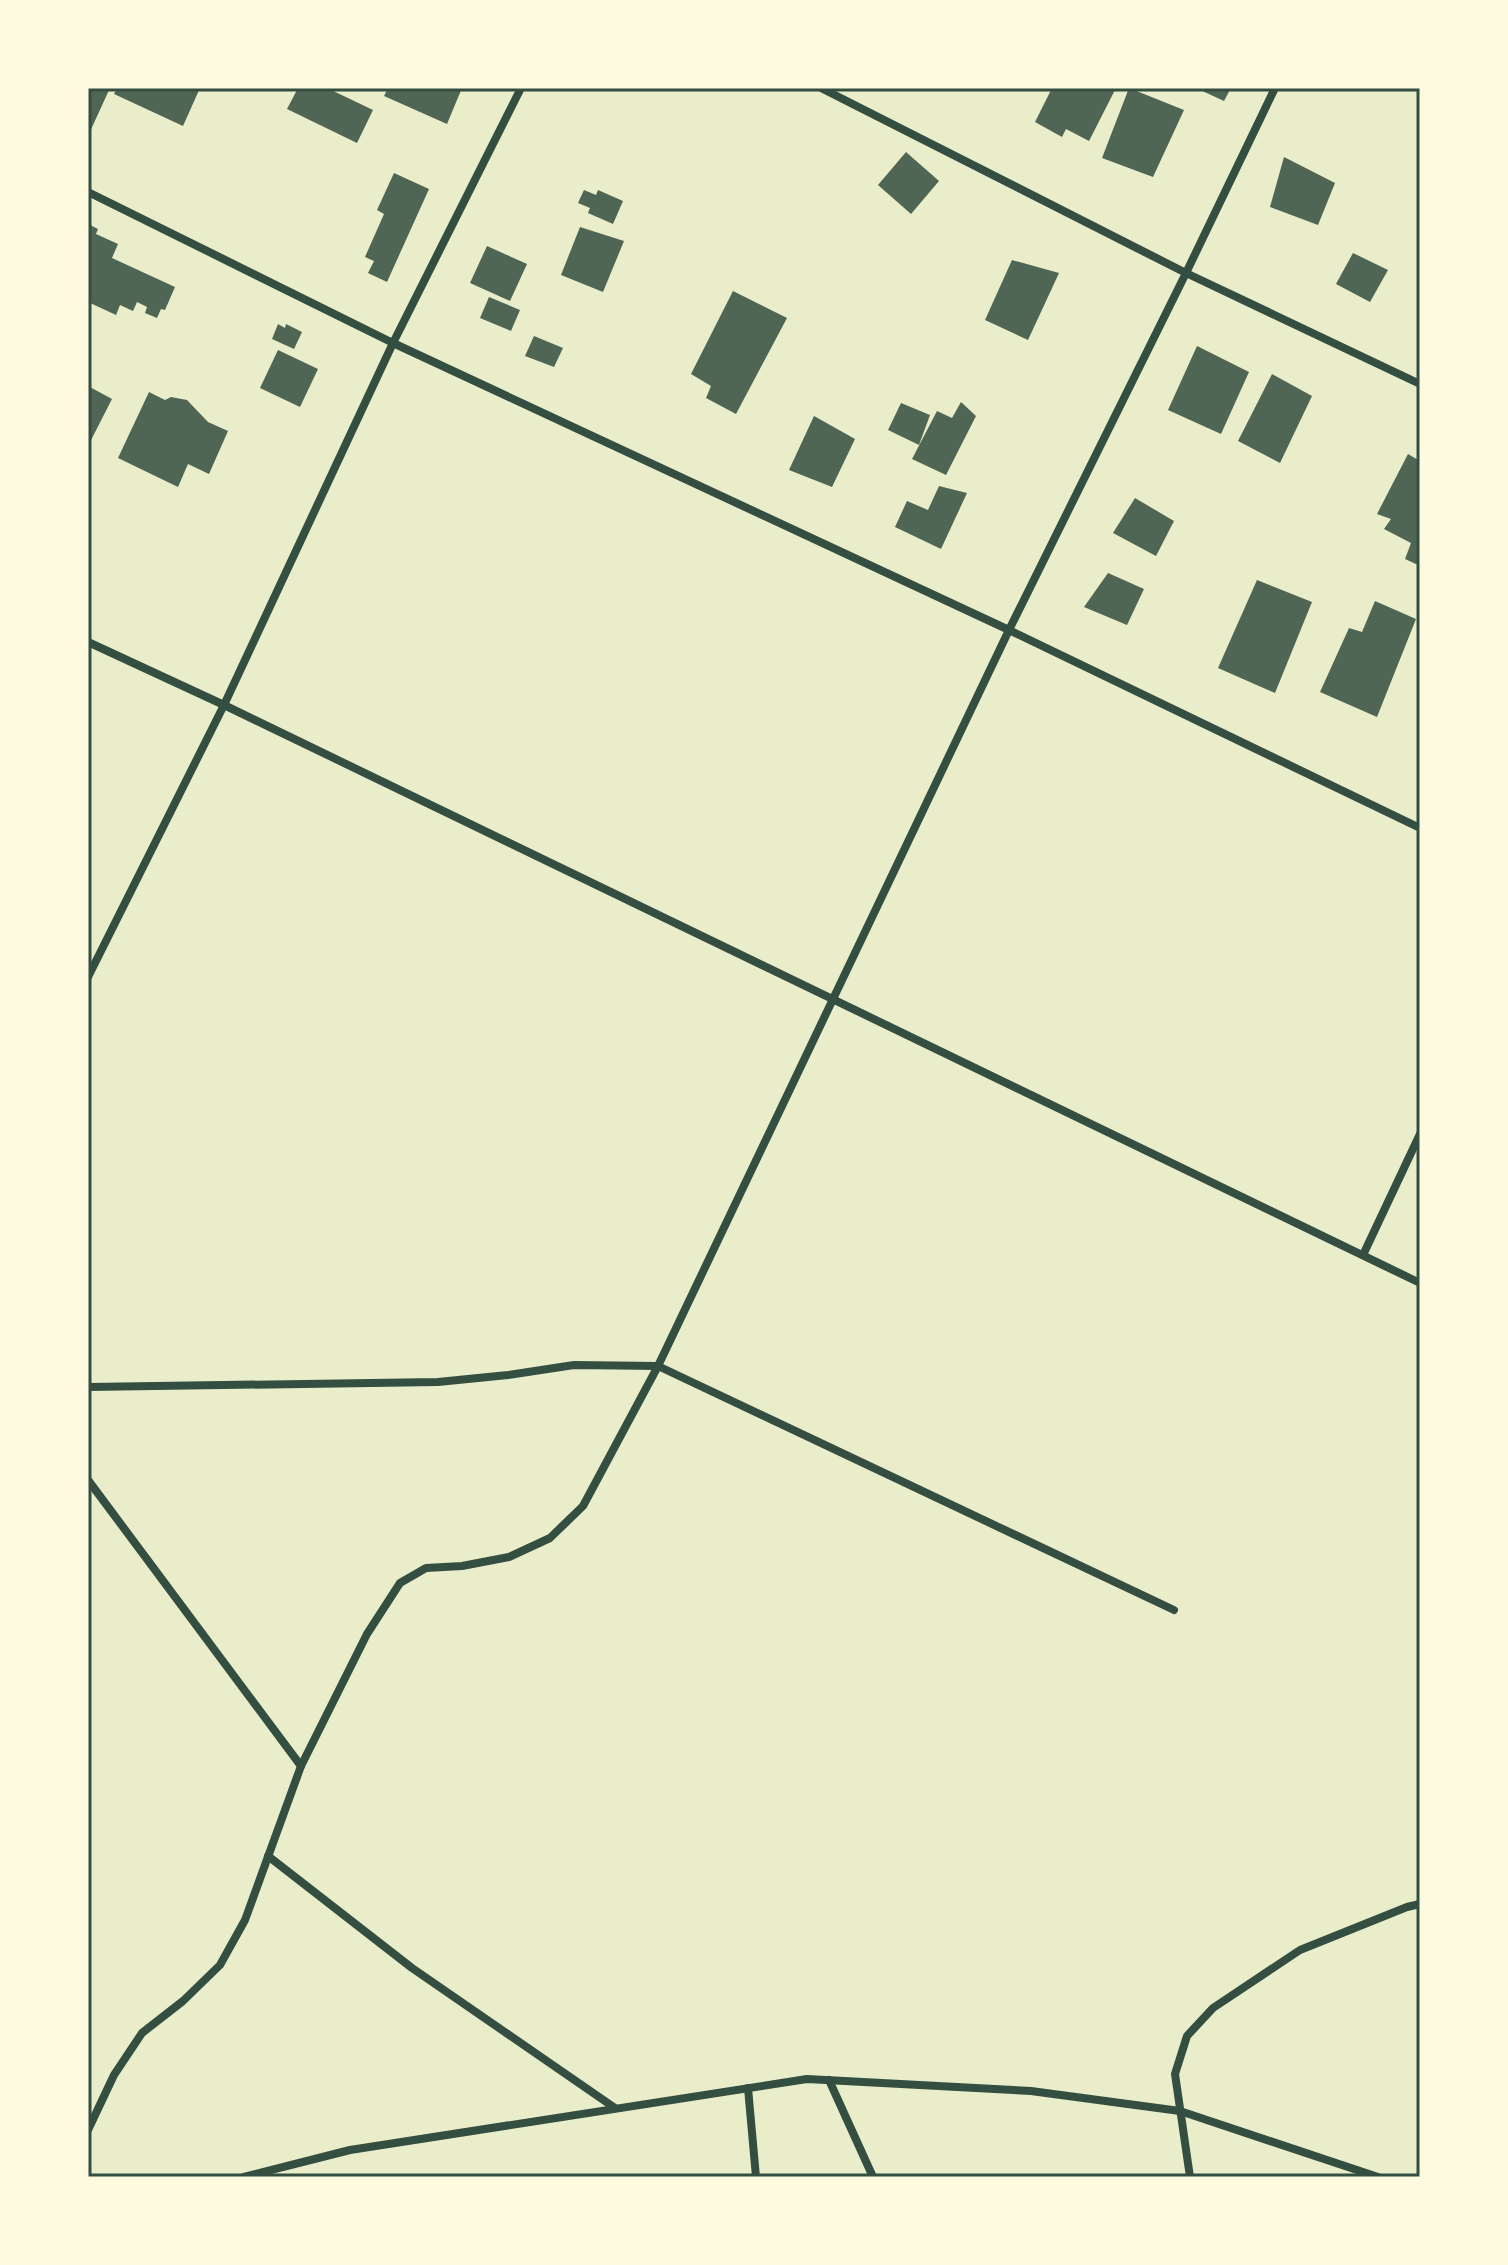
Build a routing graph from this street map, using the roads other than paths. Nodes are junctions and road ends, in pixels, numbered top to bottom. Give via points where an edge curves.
1 (521, 88) edge
2 (821, 88) edge
3 (1275, 88) edge
4 (88, 192) edge
5 (1186, 273) junction
6 (393, 343) junction
7 (1420, 384) edge
8 (1009, 630) junction
9 (88, 642) edge
10 (224, 705) junction
11 (1420, 828) edge
12 (88, 977) edge
13 (833, 1000) junction
14 (1420, 1134) edge
15 (1363, 1255) junction
16 (1420, 1283) edge
17 (658, 1366) junction
18 (88, 1387) edge
19 (88, 1480) edge
20 (1174, 1610) dead end
21 (301, 1766) junction
22 (268, 1856) junction
23 (1420, 1904) edge
24 (829, 2080) junction
25 (748, 2088) junction
26 (615, 2108) junction
27 (1180, 2111) junction
28 (88, 2130) edge
29 (244, 2177) edge
30 (756, 2177) edge
31 (873, 2177) edge
32 (1190, 2177) edge
33 (1378, 2177) edge

1 - 6 street
2 - 5 street
3 - 5 street
4 - 6 street
5 - 7 street
5 - 8 street
6 - 8 street
6 - 10 street
8 - 11 street
8 - 13 street
9 - 10 street
10 - 12 street
10 - 13 street
13 - 15 street
13 - 17 street
14 - 15 street
15 - 16 street
17 - 18 street via 574,1365 438,1382
17 - 20 street
17 - 21 street via 583,1506 550,1538 509,1557 426,1568 400,1583 367,1634
19 - 21 street
21 - 22 street
22 - 26 street via 412,1968
22 - 28 street via 245,1920 220,1965 142,2033 114,2075
23 - 27 street via 1300,1950 1213,2008 1187,2036 1175,2074
24 - 25 street
24 - 27 street via 1031,2091
24 - 31 street
25 - 26 street
25 - 30 street
26 - 29 street via 350,2150
27 - 32 street
27 - 33 street

